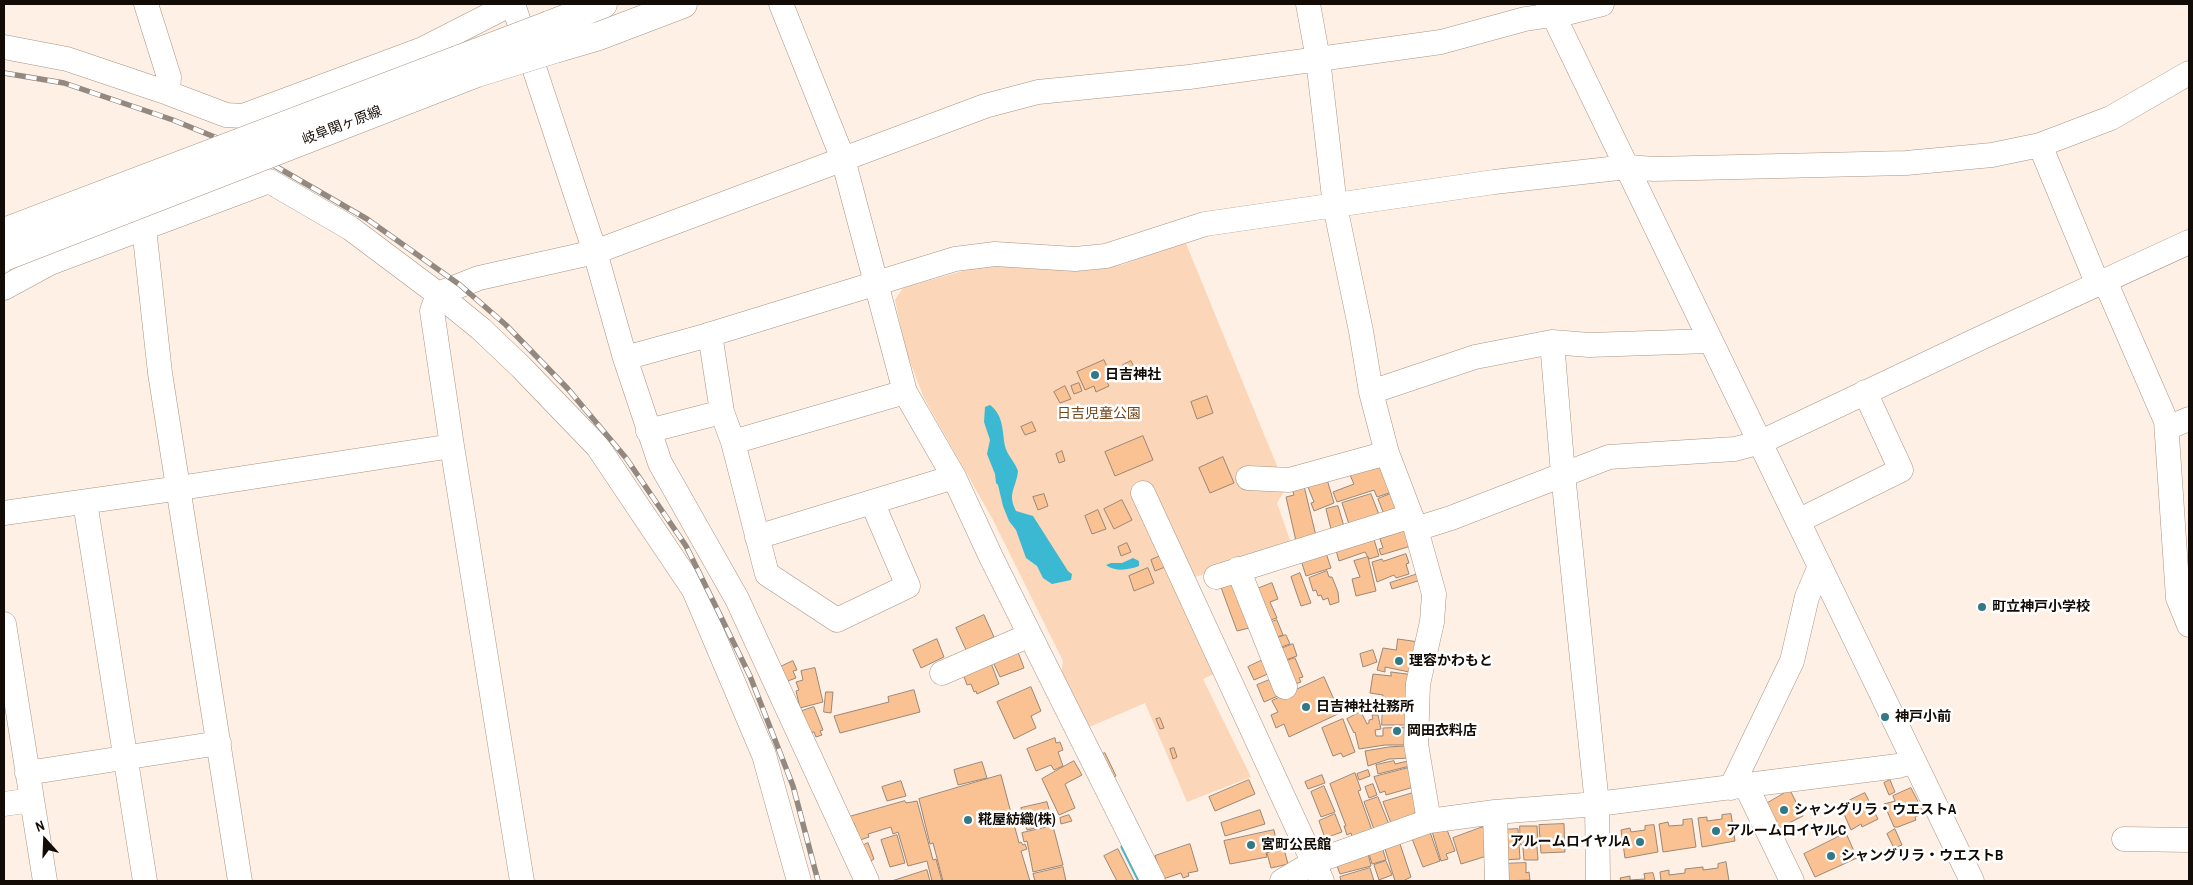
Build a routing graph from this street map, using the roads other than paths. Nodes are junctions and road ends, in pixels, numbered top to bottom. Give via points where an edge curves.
1 (146, 4) edge
2 (512, 4) edge
3 (603, 4) edge
4 (683, 4) edge
5 (781, 4) edge
6 (1308, 4) edge
7 (1602, 4) edge
8 (1550, 9) edge
9 (554, 36) junction
10 (4, 47) edge
11 (1318, 58) junction
12 (2189, 74) edge
13 (168, 93) junction
14 (2040, 145) junction
15 (843, 159) junction
16 (1627, 167) junction
17 (1335, 206) junction
18 (144, 228) junction
19 (4, 232) edge
20 (2189, 242) edge
21 (595, 252) junction
22 (4, 257) edge
23 (875, 282) junction
24 (2102, 283) junction
25 (4, 288) edge
26 (438, 294) junction
27 (710, 334) junction
28 (1710, 341) junction
29 (1552, 342) junction
30 (625, 358) junction
31 (905, 392) junction
32 (1371, 392) junction
33 (1865, 392) junction
34 (722, 412) junction
35 (2189, 419) edge
36 (2167, 428) junction
37 (648, 431) junction
38 (733, 442) junction
39 (1761, 442) junction
40 (452, 446) junction
41 (1387, 453) junction
42 (1563, 474) junction
43 (954, 477) junction
44 (1248, 478) dead end
45 (180, 488) junction
46 (1143, 493) dead end
47 (84, 502) junction
48 (872, 502) junction
49 (4, 513) edge
50 (1798, 521) junction
51 (1413, 523) junction
52 (757, 537) junction
53 (1820, 566) junction
54 (4, 624) edge
55 (2189, 625) edge
56 (1030, 635) junction
57 (942, 674) dead end
58 (1285, 687) dead end
59 (10, 702) edge
60 (219, 743) junction
61 (125, 758) junction
62 (1914, 761) junction
63 (28, 773) junction
64 (1738, 787) junction
65 (32, 800) junction
66 (4, 804) edge
67 (1597, 804) junction
68 (1495, 812) junction
69 (1429, 821) junction
70 (2124, 839) dead end
71 (2189, 840) edge
72 (1318, 872) edge
73 (45, 881) edge
74 (145, 881) edge
75 (240, 881) edge
76 (522, 881) edge
77 (800, 881) edge
78 (867, 881) edge
79 (1153, 881) edge
80 (1282, 881) edge
81 (1497, 881) edge
82 (1598, 881) edge
83 (1792, 881) edge
84 (1972, 881) edge

1 - 13 street via 170,77
2 - 13 street via 423,49 243,116 226,115
2 - 21 street
3 - 9 main road, 岐阜関ヶ原線
4 - 9 main road, 岐阜関ヶ原線 via 599,36
5 - 15 street
6 - 11 street
7 - 8 street via 1566,13
8 - 11 street via 1440,42
8 - 16 street
9 - 19 main road, 岐阜関ヶ原線, bridge
9 - 22 main road, 岐阜関ヶ原線, bridge via 477,73
10 - 13 street via 67,59
11 - 15 street via 1189,77 1038,92 986,106
11 - 17 street
12 - 14 street via 2111,118
14 - 16 street via 1992,155 1906,163 1664,169
14 - 24 street
15 - 21 street
15 - 23 street
16 - 17 street via 1494,182
16 - 28 street
17 - 23 street via 1205,224 1106,256 1075,259 995,254 955,259
17 - 32 street
18 - 25 street via 50,263
18 - 26 street via 269,181 350,228
18 - 45 street via 160,373
20 - 24 street
21 - 26 street via 479,278
21 - 30 street
23 - 27 street
23 - 31 street
24 - 33 street
24 - 36 street
26 - 40 street via 432,311
26 - 77 street via 521,367 598,447 694,590 764,755
27 - 30 street
27 - 34 street
28 - 29 street via 1589,345
28 - 39 street
29 - 32 street via 1475,357
29 - 42 street
30 - 37 street
31 - 38 street
31 - 43 street
32 - 41 street
33 - 39 street
33 - 50 street via 1902,470
34 - 37 street
34 - 38 street
35 - 36 street
36 - 55 street via 2178,598
37 - 78 street via 660,463 736,599
38 - 52 street
39 - 42 street via 1735,449 1609,457
39 - 50 street
40 - 45 street
40 - 76 street
41 - 44 street via 1289,480
41 - 51 street
42 - 51 street via 1451,518
42 - 67 street
43 - 48 street
43 - 56 street
45 - 47 street
45 - 60 street
46 - 72 street
47 - 49 street
47 - 61 street
48 - 52 street
48 - 52 street via 908,586 837,620 767,574
50 - 53 street
51 - 58 street via 1227,573
51 - 69 street via 1434,594 1432,622 1418,684 1416,744
53 - 62 street
53 - 64 street via 1807,597 1792,661
54 - 59 street
56 - 57 street
56 - 79 street
59 - 63 street
60 - 61 street
60 - 75 street
61 - 63 street
61 - 74 street
62 - 64 street via 1898,766
62 - 84 street
63 - 65 street
64 - 67 street
64 - 83 street
65 - 66 street
65 - 73 street
67 - 68 street
67 - 82 street
68 - 69 street
68 - 81 street
69 - 72 street
70 - 71 street
72 - 80 street

